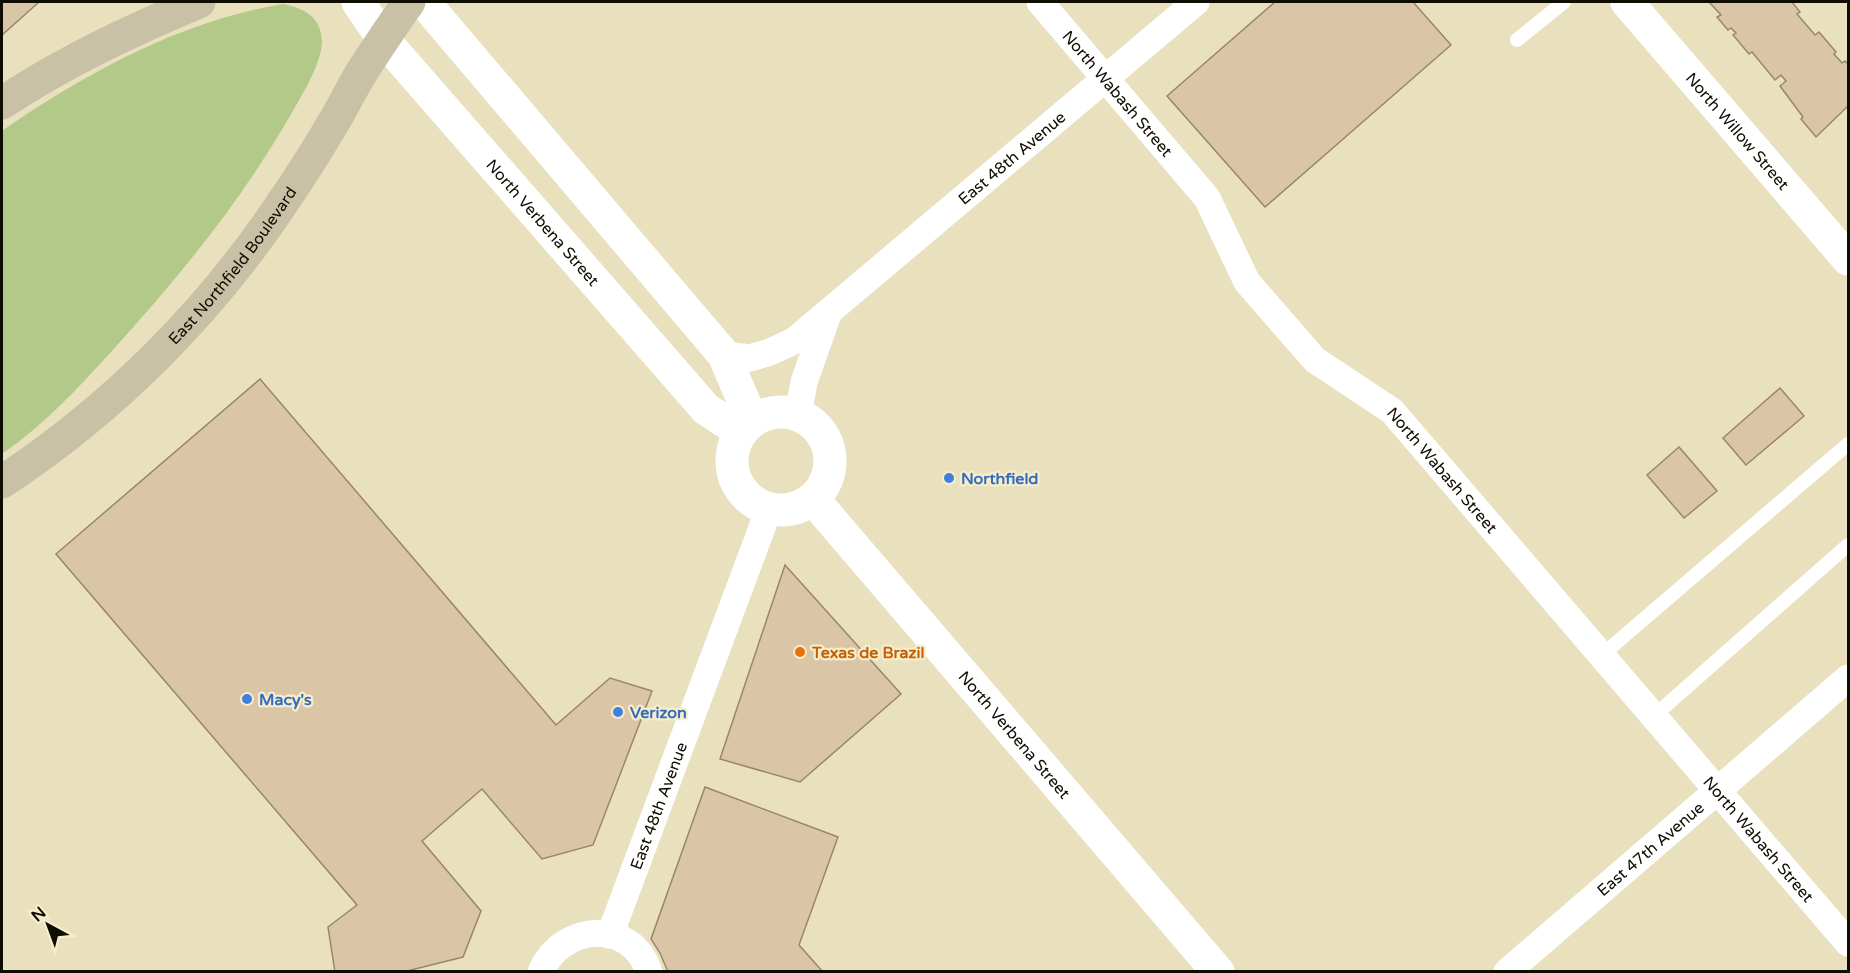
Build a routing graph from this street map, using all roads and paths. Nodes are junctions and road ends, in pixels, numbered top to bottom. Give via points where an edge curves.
1 (198, 2) edge
2 (358, 2) edge
3 (409, 2) edge
4 (424, 2) edge
5 (1040, 2) edge
6 (1196, 2) edge
7 (1564, 2) edge
8 (1627, 2) edge
9 (383, 39) junction
10 (1517, 40) dead end
11 (1106, 79) junction
12 (2, 104) edge
13 (1848, 259) edge
14 (829, 313) junction
15 (724, 355) junction
16 (798, 415) junction
17 (747, 426) junction
18 (1848, 444) edge
19 (2, 482) edge
20 (813, 499) junction
21 (769, 509) junction
22 (1848, 545) edge
23 (1602, 655) junction
24 (1848, 678) edge
25 (1654, 716) junction
26 (1718, 790) junction
27 (610, 934) junction
28 (1848, 942) edge
29 (541, 972) edge
30 (649, 972) edge
31 (1218, 972) edge
32 (1507, 972) edge

1 - 12 main road via 120,36 39,79
2 - 9 street, North Verbena Street
3 - 9 main road, East Northfield Boulevard
4 - 15 street
5 - 11 street, North Wabash Street
6 - 11 street, East 48th Avenue
7 - 10 lane
8 - 13 street, North Willow Street
9 - 17 street, North Verbena Street via 706,409
9 - 19 main road, East Northfield Boulevard via 283,203 220,287 141,372 102,407
11 - 14 street, East 48th Avenue
11 - 23 street, North Wabash Street via 1207,198 1246,282 1315,360 1392,411
14 - 15 street, East 48th Avenue via 794,341 770,352 750,358
14 - 16 street, East 48th Avenue via 804,382
15 - 17 street
16 - 17 street via 767,414
16 - 20 street via 813,423 830,452 824,486
17 - 21 street via 734,446 734,478 742,492
18 - 23 lane
20 - 21 street via 784,511
20 - 31 street, North Verbena Street
21 - 27 street, East 48th Avenue
22 - 25 lane
23 - 25 street, North Wabash Street
24 - 26 street, East 47th Avenue
25 - 26 street, North Wabash Street
26 - 28 street, North Wabash Street
26 - 32 street, East 47th Avenue
27 - 29 street via 573,937 558,946
27 - 30 street via 639,953

